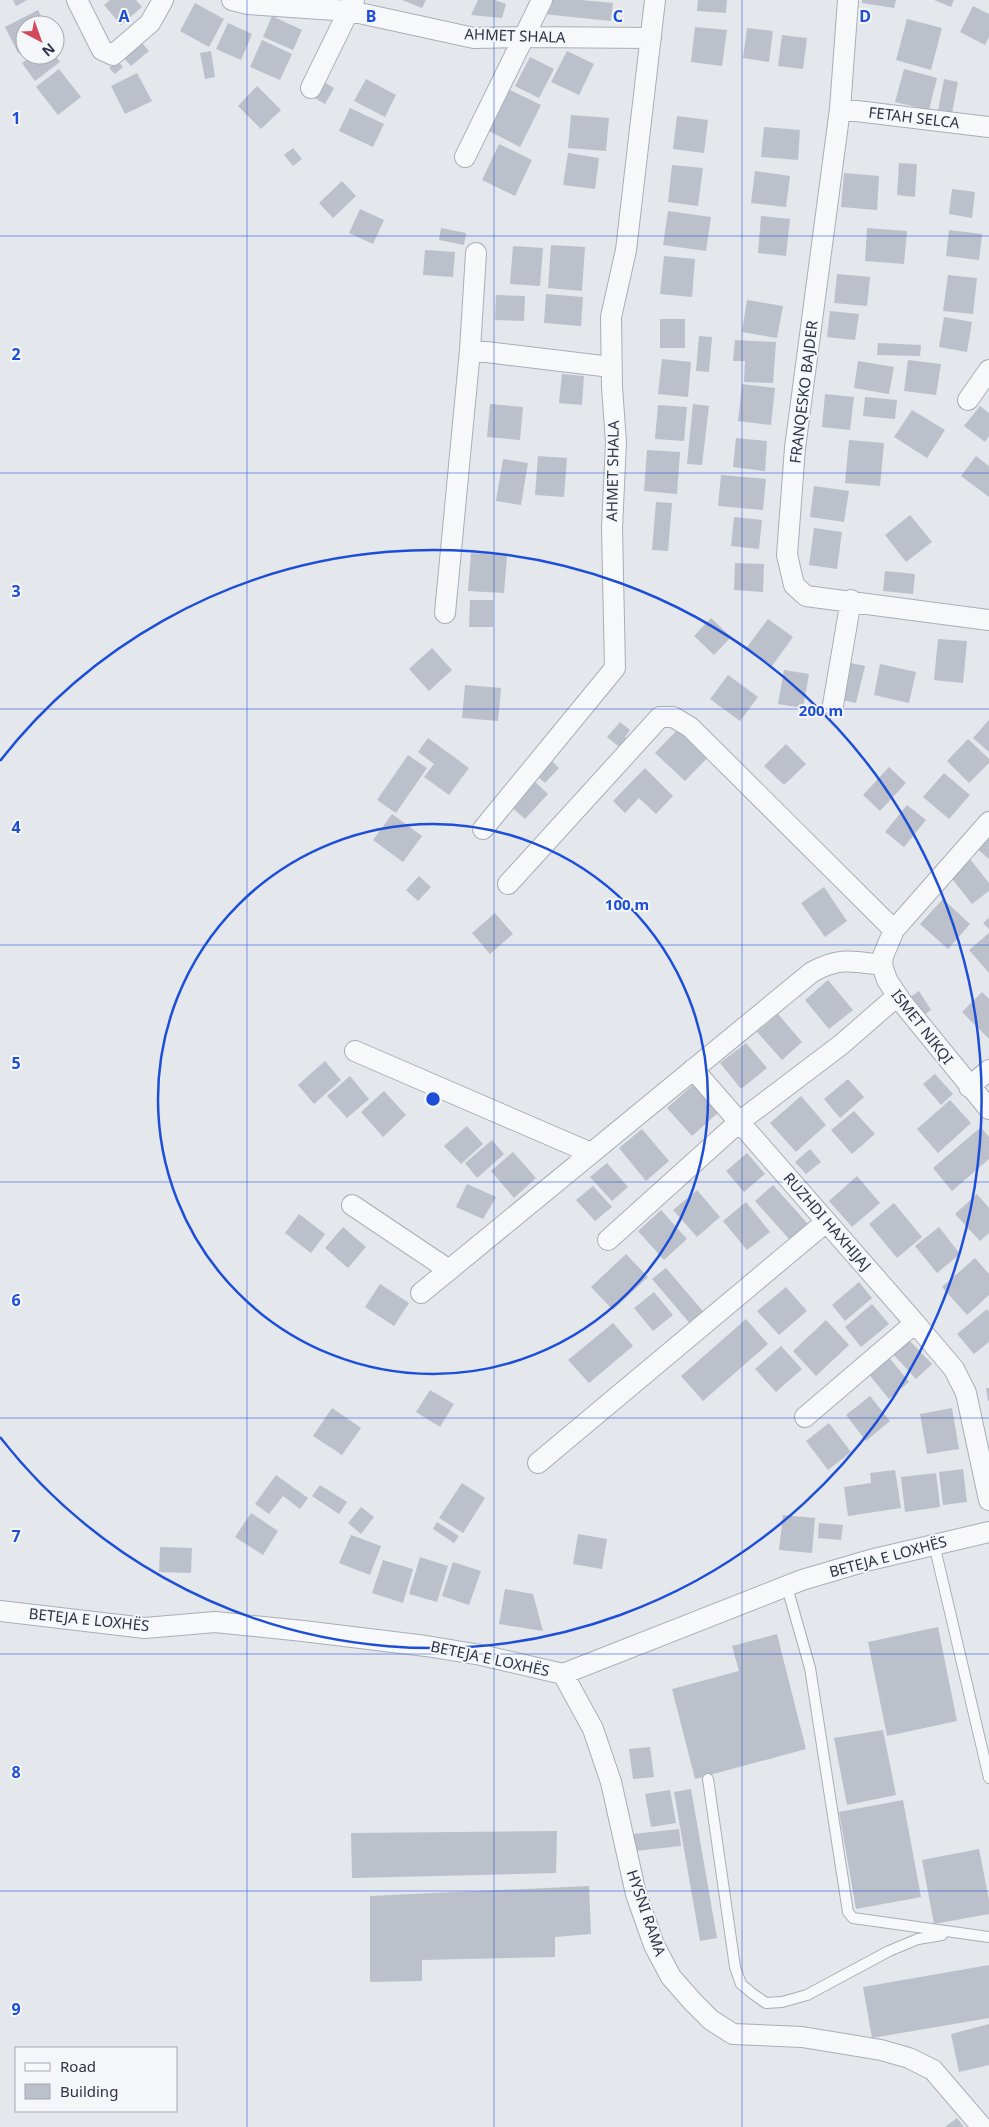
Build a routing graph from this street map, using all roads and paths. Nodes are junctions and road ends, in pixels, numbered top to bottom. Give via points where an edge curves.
1 (77, 0) edge
2 (162, 0) edge
3 (232, 0) edge
4 (542, 0) edge
5 (655, 0) edge
6 (848, 0) edge
7 (352, 6) edge
8 (525, 37) junction
9 (651, 38) junction
10 (311, 88) dead end
11 (840, 109) junction
12 (989, 127) edge
13 (465, 157) dead end
14 (476, 253) dead end
15 (470, 350) junction
16 (611, 367) junction
17 (989, 370) edge
18 (968, 400) dead end
19 (851, 600) junction
20 (445, 614) dead end
21 (988, 614) edge
22 (832, 705) dead end
23 (989, 822) edge
24 (483, 830) dead end
25 (508, 884) dead end
26 (894, 930) junction
27 (882, 965) junction
28 (897, 996) junction
29 (355, 1052) dead end
30 (692, 1069) junction
31 (989, 1070) edge
32 (970, 1087) junction
33 (989, 1109) edge
34 (739, 1122) junction
35 (591, 1153) junction
36 (352, 1205) dead end
37 (826, 1222) junction
38 (608, 1240) dead end
39 (449, 1270) junction
40 (421, 1293) dead end
41 (915, 1323) junction
42 (805, 1417) dead end
43 (538, 1463) dead end
44 (989, 1500) edge
45 (989, 1532) edge
46 (934, 1544) junction
47 (787, 1587) junction
48 (0, 1611) edge
49 (563, 1674) junction
50 (708, 1778) dead end
51 (989, 1778) edge
52 (953, 1933) junction
53 (989, 1937) edge
54 (982, 2127) edge

1 - 2 street via 102,50 113,55 150,23
3 - 7 street, AHMET SHALA via 248,4
4 - 8 street
5 - 9 street, AHMET SHALA
6 - 11 street, FRANQESKO BAJDER
7 - 8 street, AHMET SHALA via 474,38
7 - 10 street
8 - 9 street, AHMET SHALA
8 - 13 street
9 - 16 street, AHMET SHALA via 626,250 611,317
11 - 12 street, FETAH SELCA
11 - 19 street, FRANQESKO BAJDER via 795,448 788,555 794,585 806,596
14 - 15 street
15 - 16 street
15 - 20 street
16 - 24 street, AHMET SHALA via 616,442 612,528 614,668
17 - 18 street
19 - 21 street, FRANQESKO BAJDER
19 - 22 street
23 - 26 street
25 - 26 street via 660,717 673,717 690,727
26 - 27 street
27 - 28 street, ISMET NIKQI
27 - 30 street via 846,960 829,963 812,972
28 - 32 street, ISMET NIKQI
28 - 34 street via 842,1044
29 - 35 street
30 - 34 street, RUZHDI HAXHIJAJ
30 - 35 street
31 - 32 street
32 - 33 street, ISMET NIKQI
34 - 37 street, RUZHDI HAXHIJAJ
34 - 38 street
35 - 39 street
36 - 39 street
37 - 41 street, RUZHDI HAXHIJAJ
37 - 43 street
39 - 40 street
41 - 42 street
41 - 44 street, RUZHDI HAXHIJAJ via 954,1369 966,1393
45 - 46 street, BETEJA E LOXHËS
46 - 47 street, BETEJA E LOXHËS via 870,1560
46 - 51 lane
47 - 49 street, BETEJA E LOXHËS
47 - 52 lane via 810,1668 848,1912 853,1918
48 - 49 street, BETEJA E LOXHËS via 145,1628 215,1622 293,1630 453,1651
49 - 54 street, HYSNI RAMA via 593,1729 611,1782 636,1894 654,1945 671,1977 692,2001 711,2020 733,2034 802,2037 909,2058 933,2070
50 - 52 lane via 735,1967 741,1984 766,2002 782,2002 807,1995 888,1951 918,1939
52 - 53 lane

